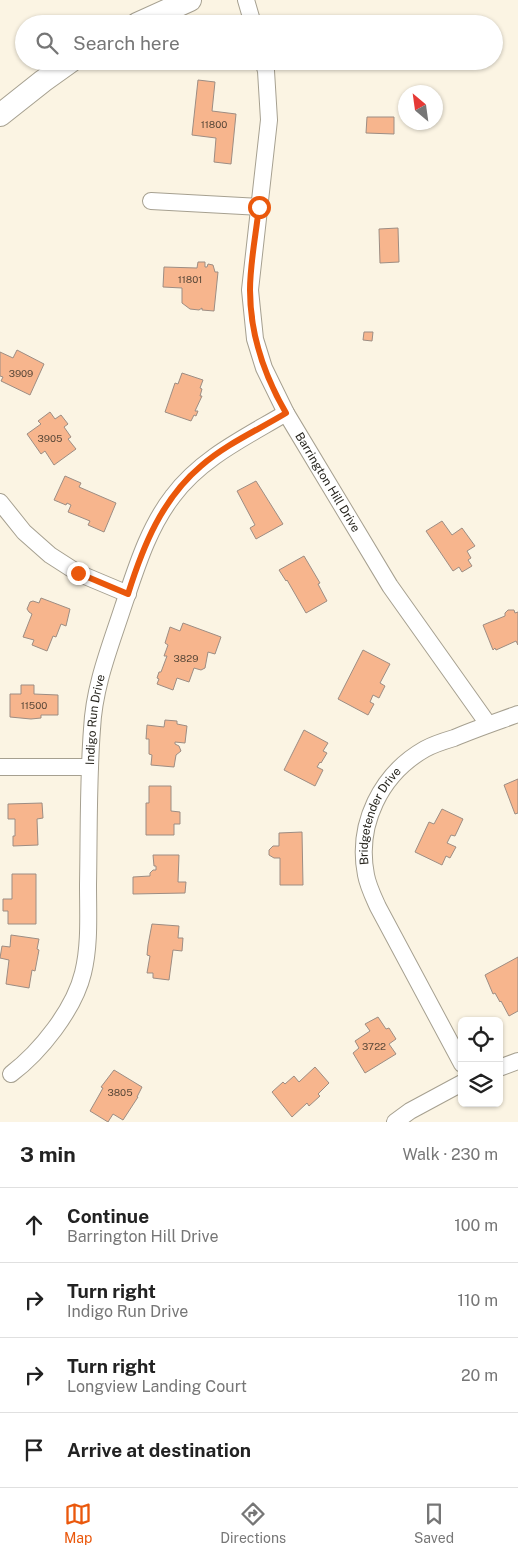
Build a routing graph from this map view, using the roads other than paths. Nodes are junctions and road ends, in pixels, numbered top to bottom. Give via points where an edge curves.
1 (190, 0) edge
2 (246, 0) edge
3 (156, 15) edge
4 (250, 15) edge
5 (58, 70) edge
6 (266, 70) edge
7 (0, 115) edge
8 (151, 201) dead end
9 (259, 207) junction
10 (286, 413) junction
11 (0, 502) edge
12 (128, 594) junction
13 (518, 714) edge
14 (488, 724) junction
15 (0, 767) edge
16 (90, 767) junction
17 (518, 1061) edge
18 (461, 1062) edge
19 (503, 1067) edge
20 (11, 1074) dead end
21 (458, 1085) edge
22 (395, 1122) edge

1 - 3 main road
2 - 4 street
5 - 7 main road
6 - 9 street, Barrington Hill Drive via 269,120
8 - 9 street
9 - 10 street, Barrington Hill Drive via 250,290 255,339 264,368
10 - 12 street, Indigo Run Drive via 202,465 173,496 154,526
10 - 14 street, Barrington Hill Drive via 390,586
11 - 12 street via 24,532 50,555 78,573
12 - 16 street, Indigo Run Drive via 95,701
13 - 14 street, Bridgetender Drive
14 - 18 street, Bridgetender Drive via 426,748 406,761 379,793 365,834 365,874 372,893
15 - 16 street
16 - 20 street, Indigo Run Drive via 88,934 83,974 63,1017 46,1040
17 - 19 street
21 - 22 street

